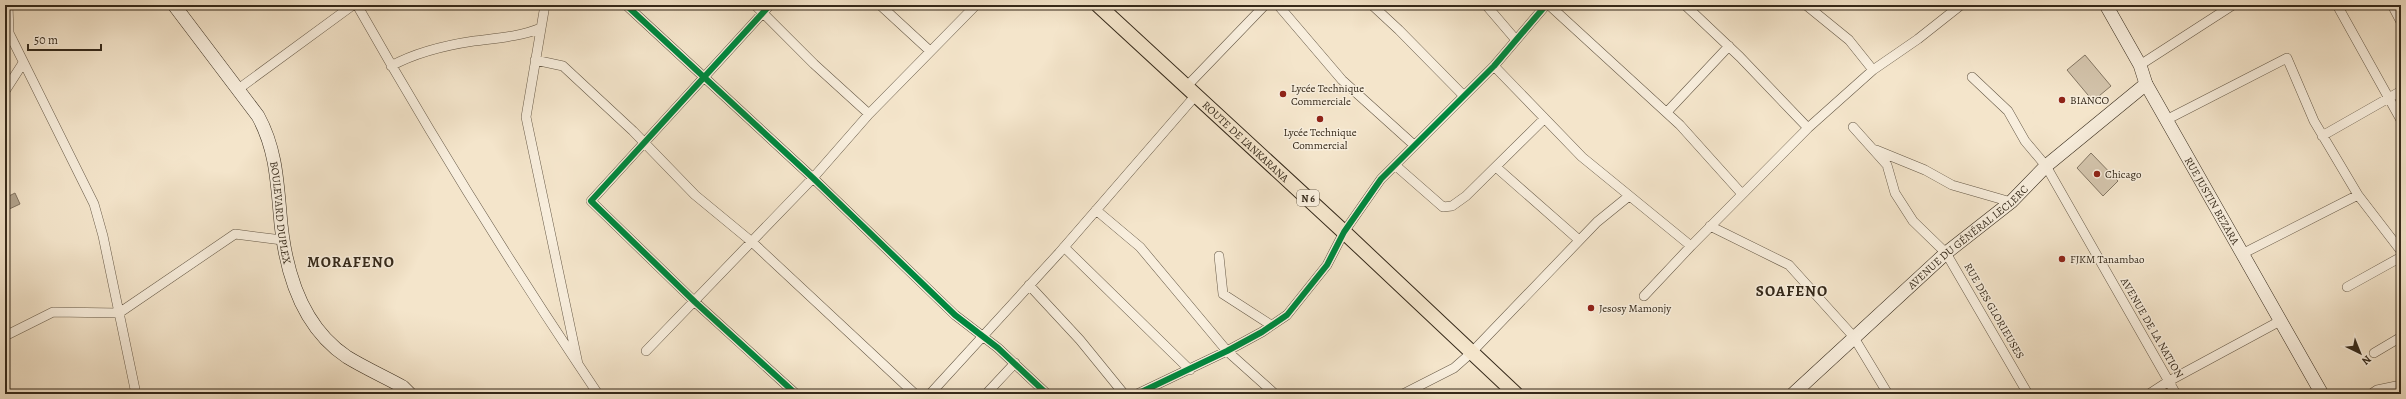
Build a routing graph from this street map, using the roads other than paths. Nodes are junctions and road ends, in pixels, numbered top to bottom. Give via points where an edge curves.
1 (8, 5) edge
2 (174, 5) edge
3 (353, 5) edge
4 (356, 5) edge
5 (545, 5) edge
6 (626, 5) edge
7 (755, 5) edge
8 (770, 5) edge
9 (880, 5) edge
10 (976, 5) edge
11 (1098, 5) edge
12 (1265, 5) edge
13 (1278, 5) edge
14 (1372, 5) edge
15 (1486, 5) edge
16 (1546, 5) edge
17 (1549, 5) edge
18 (1806, 5) edge
19 (1961, 5) edge
20 (2106, 5) edge
21 (2233, 5) edge
22 (2337, 5) edge
23 (2392, 5) edge
24 (1688, 6) edge
25 (763, 12) junction
26 (2401, 22) edge
27 (541, 28) junction
28 (1516, 40) junction
29 (1729, 46) junction
30 (930, 51) junction
31 (535, 60) junction
32 (23, 63) junction
33 (2140, 65) junction
34 (391, 66) junction
35 (1494, 66) junction
36 (1873, 70) junction
37 (703, 77) junction
38 (1972, 77) dead end
39 (2146, 84) junction
40 (237, 90) junction
41 (1192, 90) junction
42 (5, 91) edge
43 (2401, 91) edge
44 (1463, 95) junction
45 (2389, 99) junction
46 (1667, 112) junction
47 (869, 114) junction
48 (1544, 119) junction
49 (2166, 120) junction
50 (2401, 120) edge
51 (1853, 127) dead end
52 (1808, 128) junction
53 (2322, 136) junction
54 (643, 142) junction
55 (1414, 145) junction
56 (1874, 149) junction
57 (1395, 165) junction
58 (1496, 166) junction
59 (2046, 166) junction
60 (813, 178) junction
61 (1742, 194) junction
62 (2358, 195) junction
63 (1629, 196) junction
64 (2010, 202) junction
65 (1096, 210) junction
66 (1710, 226) junction
67 (1344, 232) junction
68 (282, 240) junction
69 (1579, 240) junction
70 (752, 242) junction
71 (1691, 246) junction
72 (1064, 247) junction
73 (2401, 251) edge
74 (1946, 253) junction
75 (2242, 254) junction
76 (1219, 256) dead end
77 (2401, 257) edge
78 (1029, 285) junction
79 (2347, 288) dead end
80 (1644, 296) dead end
81 (695, 302) junction
82 (119, 313) junction
83 (2280, 321) junction
84 (1271, 325) junction
85 (5, 336) edge
86 (1854, 336) junction
87 (982, 337) junction
88 (2401, 337) edge
89 (646, 351) dead end
90 (1227, 351) junction
91 (2374, 352) dead end
92 (1471, 353) junction
93 (1015, 363) junction
94 (578, 364) junction
95 (1190, 370) junction
96 (2169, 381) junction
97 (2401, 385) edge
98 (136, 394) edge
99 (410, 394) edge
100 (598, 394) edge
101 (796, 394) edge
102 (915, 394) edge
103 (930, 394) edge
104 (986, 394) edge
105 (1046, 394) edge
106 (1124, 394) edge
107 (1137, 394) edge
108 (1275, 394) edge
109 (1404, 394) edge
110 (1516, 394) edge
111 (1793, 394) edge
112 (1888, 394) edge
113 (2028, 394) edge
114 (2149, 394) edge
115 (2176, 394) edge
116 (2322, 394) edge
117 (2371, 394) edge

1 - 32 street via 9,33
2 - 40 main road, BOULEVARD DUPLEX
3 - 40 street
4 - 34 street
5 - 27 street
6 - 37 street
7 - 25 street
8 - 25 street
9 - 30 street
10 - 30 street
11 - 41 main road, ROUTE DE L'ANKARANA / N 6
12 - 41 street
13 - 55 street via 1342,80
14 - 44 street
15 - 28 street
16 - 28 street
17 - 46 street
18 - 36 street via 1848,40
19 - 36 street
20 - 33 main road, RUE JUSTIN BEZARA
21 - 33 street
22 - 45 street
23 - 26 street
24 - 29 street
25 - 37 street
25 - 47 street via 814,64
27 - 31 street
27 - 34 street via 529,33 448,46 402,60
28 - 35 street
29 - 46 street
29 - 52 street
30 - 47 street
31 - 54 street via 563,66
31 - 94 street via 526,117
32 - 42 street
32 - 82 street via 94,204
33 - 39 main road, RUE JUSTIN BEZARA
34 - 94 street
35 - 44 street
35 - 48 street
36 - 52 street
37 - 54 street
37 - 60 street
38 - 59 street, AVENUE DE LA NATION via 2008,111 2024,141
39 - 49 main road, RUE JUSTIN BEZARA
39 - 59 main road, AVENUE DU GÉNÉRAL LECLERC
40 - 68 main road, BOULEVARD DUPLEX via 258,116 268,134 276,162
41 - 65 street
41 - 67 main road, ROUTE DE L'ANKARANA / N 6
43 - 45 street
44 - 55 street
45 - 50 street
45 - 53 street
46 - 61 street
47 - 60 street
48 - 58 street
48 - 63 street via 1582,157
49 - 53 street via 2287,58
49 - 75 main road, RUE JUSTIN BEZARA
51 - 56 street, RUE DES GLORIEUSES
52 - 61 street
53 - 62 street
54 - 70 street via 695,195
54 - 81 street via 591,201
55 - 57 street
56 - 64 street via 1952,185
56 - 74 street, RUE DES GLORIEUSES via 1886,165 1895,193 1913,221
57 - 58 street via 1442,207 1452,206 1466,196
57 - 67 street
58 - 69 street
59 - 64 main road, AVENUE DU GÉNÉRAL LECLERC
59 - 96 street, AVENUE DE LA NATION
60 - 70 street
60 - 87 street via 955,315
61 - 66 street
62 - 73 street
62 - 75 street
63 - 69 street
63 - 71 street
64 - 74 main road, AVENUE DU GÉNÉRAL LECLERC
65 - 72 street
65 - 90 street via 1140,248
66 - 71 street
66 - 86 street via 1789,265
67 - 84 street via 1327,266 1287,314
67 - 92 main road, ROUTE DE L'ANKARANA / N 6
68 - 82 street via 235,234
68 - 99 main road, BOULEVARD DUPLEX via 292,282 305,311 326,338 346,356 403,387
69 - 92 street
70 - 81 street
70 - 102 street
71 - 80 street
72 - 78 street
72 - 95 street
74 - 86 main road, AVENUE DU GÉNÉRAL LECLERC
74 - 113 street, RUE DES GLORIEUSES
75 - 83 main road, RUE JUSTIN BEZARA
76 - 84 street via 1223,294
77 - 79 street
78 - 87 street
78 - 106 street via 1080,340
81 - 89 street
81 - 101 street
82 - 85 street via 53,312
82 - 98 street
83 - 96 street
83 - 116 main road, RUE JUSTIN BEZARA
84 - 90 street
86 - 111 main road, AVENUE DU GÉNÉRAL LECLERC
86 - 112 street
87 - 93 street
87 - 103 street
88 - 91 street
90 - 95 street
90 - 108 street
92 - 109 street via 1454,368
92 - 110 main road, ROUTE DE L'ANKARANA / N 6
93 - 104 street
93 - 105 street
94 - 100 street
95 - 107 street
96 - 114 street
96 - 115 street, AVENUE DE LA NATION
97 - 117 street via 2377,390

